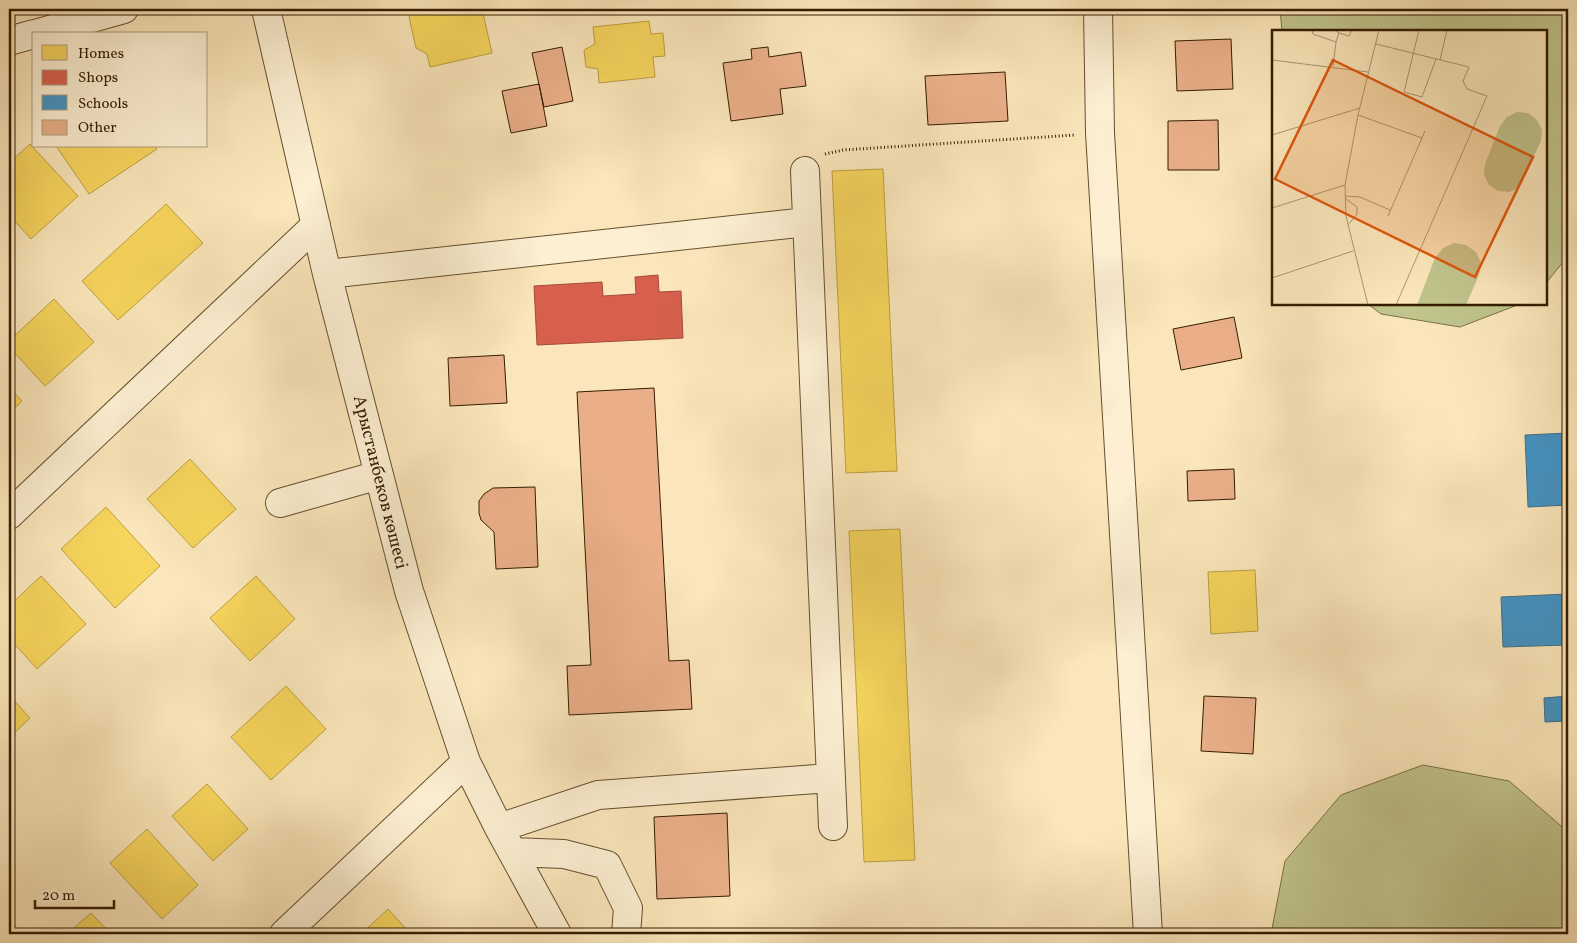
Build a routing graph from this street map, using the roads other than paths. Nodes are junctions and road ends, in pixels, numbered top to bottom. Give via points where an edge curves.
1 (124, 9) edge
2 (266, 9) edge
3 (1098, 9) edge
4 (35, 32) edge
5 (805, 171) road end
6 (807, 222) junction
7 (316, 225) junction
8 (327, 274) junction
9 (379, 475) junction
10 (280, 503) dead end
11 (9, 515) edge
12 (466, 762) junction
13 (830, 778) junction
14 (832, 826) dead end
15 (499, 828) junction
16 (512, 852) junction
17 (284, 934) edge
18 (557, 934) edge
19 (626, 934) edge
20 (1148, 934) edge

1 - 4 street
2 - 7 street, Арыстанбеков көшесі
3 - 20 street via 1100,133
5 - 6 street
6 - 8 street
6 - 13 street
7 - 8 street, Арыстанбеков көшесі
7 - 11 street
8 - 9 street, Арыстанбеков көшесі
9 - 10 street
9 - 12 street, Арыстанбеков көшесі via 409,591
12 - 15 street, Арыстанбеков көшесі
12 - 17 street
13 - 14 street
13 - 15 street via 598,795
15 - 16 street, Арыстанбеков көшесі
16 - 18 street, Арыстанбеков көшесі
16 - 19 street via 564,854 607,865 628,908

